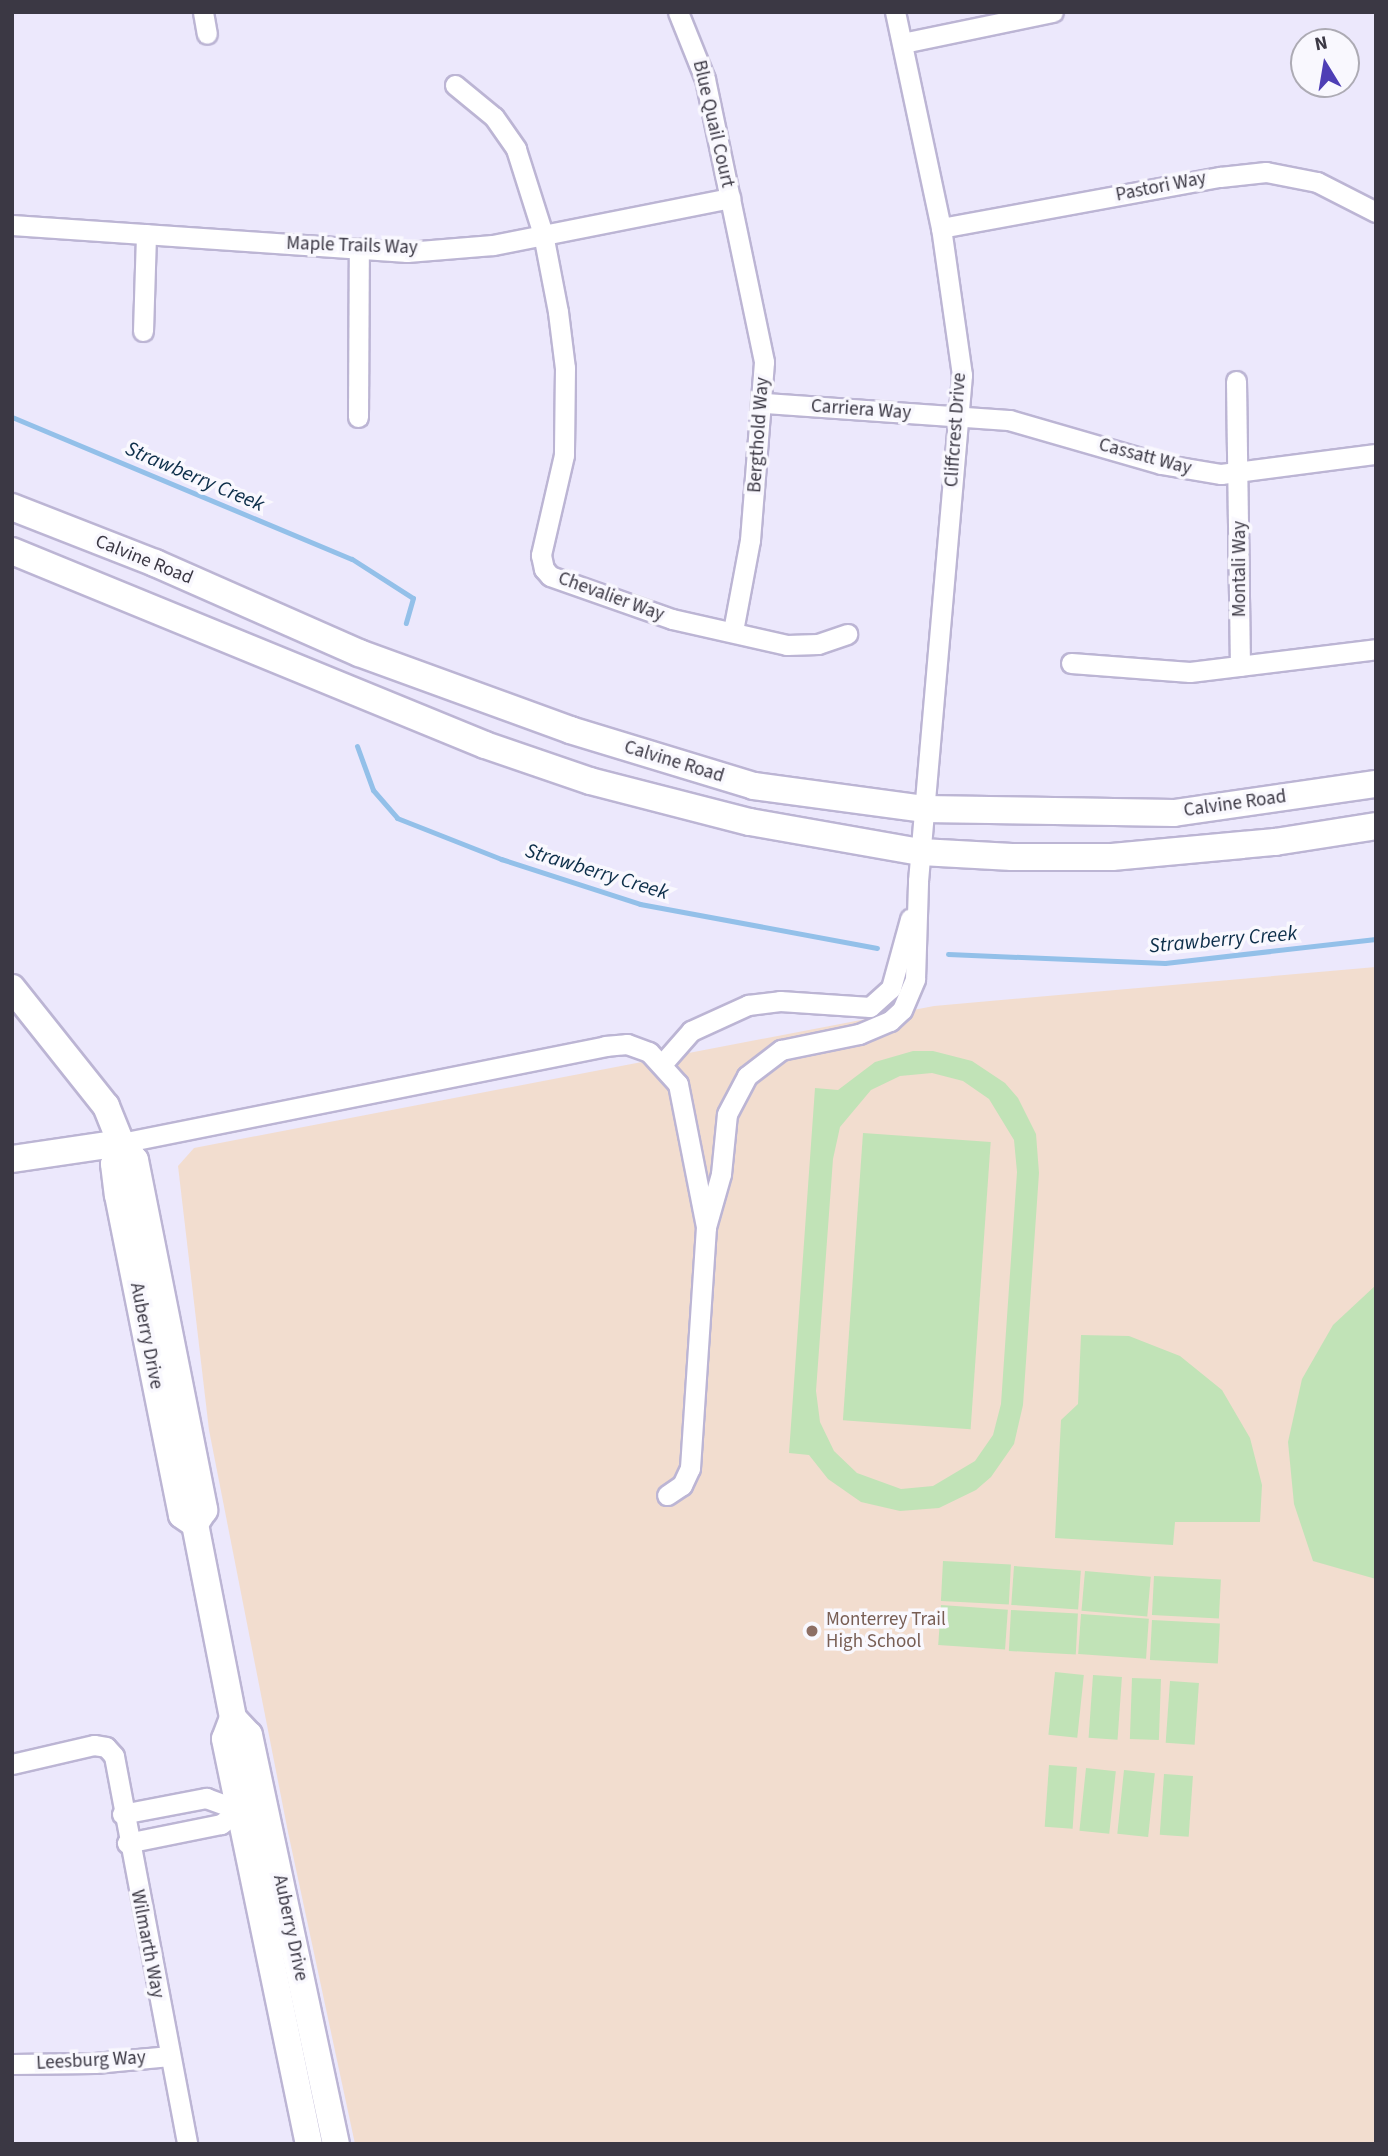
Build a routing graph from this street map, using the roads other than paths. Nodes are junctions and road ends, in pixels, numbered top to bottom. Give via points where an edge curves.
1 (203, 12) edge
2 (678, 12) edge
3 (895, 12) edge
4 (1053, 12) edge
5 (207, 34) dead end
6 (903, 43) junction
7 (455, 85) dead end
8 (730, 198) junction
9 (1376, 212) edge
10 (12, 225) edge
11 (941, 228) junction
12 (146, 234) junction
13 (543, 234) junction
14 (359, 249) junction
15 (143, 331) dead end
16 (1237, 381) dead end
17 (764, 403) junction
18 (959, 416) junction
19 (358, 417) dead end
20 (1376, 454) edge
21 (1240, 473) junction
22 (12, 507) edge
23 (12, 551) edge
24 (733, 631) junction
25 (847, 634) dead end
26 (1376, 649) edge
27 (1071, 663) dead end
28 (1240, 666) junction
29 (1376, 784) edge
30 (925, 809) junction
31 (1376, 826) edge
32 (921, 852) junction
33 (918, 887) junction
34 (12, 988) edge
35 (23, 1014) edge
36 (663, 1063) junction
37 (121, 1143) junction
38 (12, 1158) edge
39 (706, 1227) junction
40 (667, 1495) dead end
41 (233, 1718) junction
42 (12, 1764) edge
43 (239, 1810) junction
44 (122, 1814) junction
45 (127, 1843) junction
46 (170, 2056) junction
47 (12, 2064) edge
48 (187, 2144) edge
49 (309, 2144) edge
50 (336, 2144) edge

1 - 5 street
2 - 8 street, Blue Quail Court via 700,60
3 - 6 street, Cliffcrest Drive
4 - 6 street
6 - 11 street, Cliffcrest Drive
7 - 13 street via 494,117 516,149
8 - 13 street, Maple Trails Way
8 - 17 street, Bergthold Way via 764,362
9 - 11 street, Pastori Way via 1308,180 1241,173
10 - 12 street, Maple Trails Way
11 - 18 street, Cliffcrest Drive via 959,337
12 - 14 street, Maple Trails Way
12 - 15 street
13 - 14 street, Maple Trails Way via 407,252
13 - 24 street, Chevalier Way via 558,312 566,400 561,478 541,555 544,569 550,576 672,619
14 - 19 street
16 - 21 street, Montali Way
17 - 18 street, Carriera Way
17 - 24 street, Bergthold Way via 750,540
18 - 21 street, Cassatt Way via 1042,427 1181,469
18 - 30 street, Cliffcrest Drive
20 - 21 street, Cassatt Way
21 - 28 street, Montali Way
22 - 30 main road, Calvine Road via 155,563 359,653 570,730 754,786
23 - 32 main road, Calvine Road via 485,745 590,781 750,822
24 - 25 street, Chevalier Way via 803,646
26 - 28 street
27 - 28 street via 1190,672
29 - 30 main road, Calvine Road via 1174,813
30 - 32 street, Cliffcrest Drive
31 - 32 main road, Calvine Road via 1275,842 1112,857
32 - 33 street, Cliffcrest Drive
33 - 36 street via 891,988 880,1001 861,1010 780,1001 748,1005 691,1031
33 - 39 street via 915,979 902,1010 890,1021 859,1034 781,1050 747,1076 727,1114 721,1174
34 - 35 main road
35 - 37 main road via 106,1106
36 - 37 street via 638,1047 605,1046
36 - 39 street via 674,1075 681,1097
37 - 38 main road
37 - 41 main road, Auberry Drive via 114,1164 124,1221 182,1514 195,1524
39 - 40 street via 690,1468 682,1485
41 - 43 main road, Auberry Drive via 225,1739
41 - 50 main road, Auberry Drive via 249,1735
42 - 44 street, Wilmarth Way via 74,1753 87,1746 106,1747 114,1756
43 - 44 street via 206,1798
43 - 45 street via 221,1824
43 - 49 main road, Auberry Drive
44 - 45 street, Wilmarth Way
45 - 46 street, Wilmarth Way
46 - 47 street, Leesburg Way
46 - 48 street, Wilmarth Way

